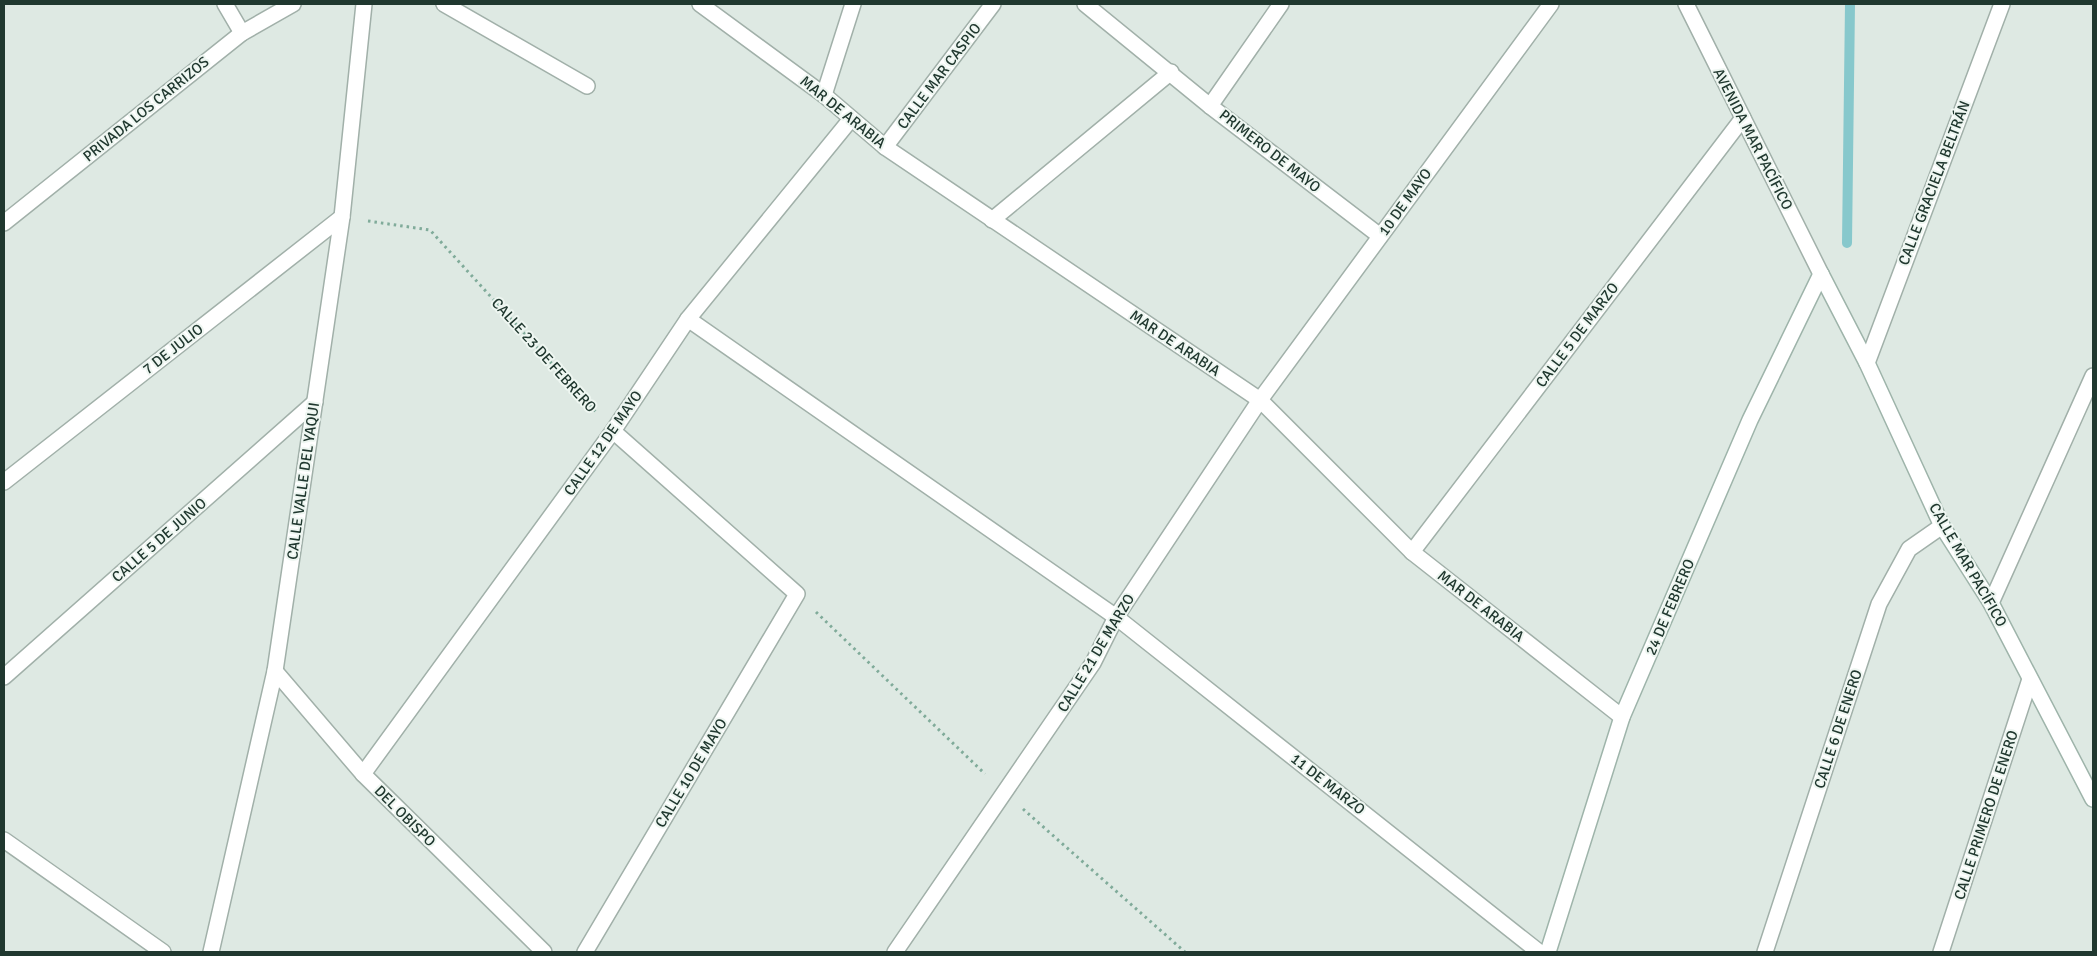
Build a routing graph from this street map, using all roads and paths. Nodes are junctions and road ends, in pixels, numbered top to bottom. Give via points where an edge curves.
1 (225, 4) edge
2 (293, 4) edge
3 (364, 4) edge
4 (444, 4) edge
5 (700, 4) edge
6 (854, 4) edge
7 (993, 4) edge
8 (1085, 4) edge
9 (1281, 4) edge
10 (1551, 4) edge
11 (1686, 4) edge
12 (2002, 4) edge
13 (242, 33) junction
14 (1171, 72) junction
15 (587, 86) dead end
16 (824, 95) junction
17 (1210, 106) junction
18 (1743, 118) junction
19 (851, 119) junction
20 (886, 148) junction
21 (342, 217) junction
22 (992, 220) junction
23 (4, 223) edge
24 (1380, 236) junction
25 (1821, 274) junction
26 (688, 319) junction
27 (1867, 362) junction
28 (2093, 376) edge
29 (1260, 400) junction
30 (315, 402) junction
31 (613, 431) junction
32 (4, 482) edge
33 (1942, 526) junction
34 (1412, 552) junction
35 (1991, 603) junction
36 (1116, 617) junction
37 (275, 671) junction
38 (4, 677) edge
39 (2030, 679) junction
40 (1622, 718) junction
41 (363, 774) junction
42 (2093, 799) edge
43 (4, 840) edge
44 (163, 952) edge
45 (210, 952) edge
46 (544, 952) edge
47 (585, 952) edge
48 (895, 952) edge
49 (1539, 952) edge
50 (1548, 952) edge
51 (1765, 952) edge
52 (1941, 952) edge

1 - 13 street
2 - 13 street, PRIVADA LOS CARRIZOS
3 - 21 street, CALLE VALLE DEL YAQUI
4 - 15 street
5 - 16 street, MAR DE ARABIA
6 - 16 street
7 - 20 street, CALLE MAR CASPIO
8 - 14 street
9 - 17 street, PRIMERO DE MAYO
10 - 24 street, 10 DE MAYO
11 - 18 street, AVENIDA MAR PACÍFICO
12 - 27 street, CALLE GRACIELA BELTRÁN
13 - 23 street, PRIVADA LOS CARRIZOS
14 - 17 street
14 - 22 street
16 - 19 street, MAR DE ARABIA
17 - 24 street, PRIMERO DE MAYO
18 - 25 street, AVENIDA MAR PACÍFICO
18 - 34 street, CALLE 5 DE MARZO
19 - 20 street, MAR DE ARABIA
19 - 26 street, CALLE 12 DE MAYO
20 - 22 street, MAR DE ARABIA
21 - 30 street, CALLE VALLE DEL YAQUI
21 - 31 path, CALLE 23 DE FEBRERO via 430,230
21 - 32 street, 7 DE JULIO
22 - 29 street, MAR DE ARABIA
24 - 29 street, 10 DE MAYO
25 - 27 street, CALLE MAR PACÍFICO
25 - 40 street, 24 DE FEBRERO via 1750,420
26 - 31 street, CALLE 12 DE MAYO
26 - 36 street, 11 DE MARZO
27 - 33 street, CALLE MAR PACÍFICO
28 - 35 street
29 - 34 street, MAR DE ARABIA
29 - 36 street, CALLE 21 DE MARZO
30 - 37 street, CALLE VALLE DEL YAQUI
30 - 38 street, CALLE 5 DE JUNIO
31 - 41 street, CALLE 12 DE MAYO
31 - 47 street, CALLE 10 DE MAYO via 797,594
33 - 35 street, CALLE MAR PACÍFICO
33 - 51 street, CALLE 6 DE ENERO via 1909,549 1879,604
34 - 40 street, MAR DE ARABIA
35 - 39 street, CALLE MAR PACÍFICO
36 - 48 street, CALLE 21 DE MARZO via 1093,663
36 - 49 street, 11 DE MARZO
37 - 41 street, DEL OBISPO
37 - 45 street, CALLE VALLE DEL YAQUI
39 - 42 street, CALLE MAR PACÍFICO
39 - 52 street, CALLE PRIMERO DE ENERO
40 - 50 street, 24 DE FEBRERO
41 - 46 street, DEL OBISPO
43 - 44 street

